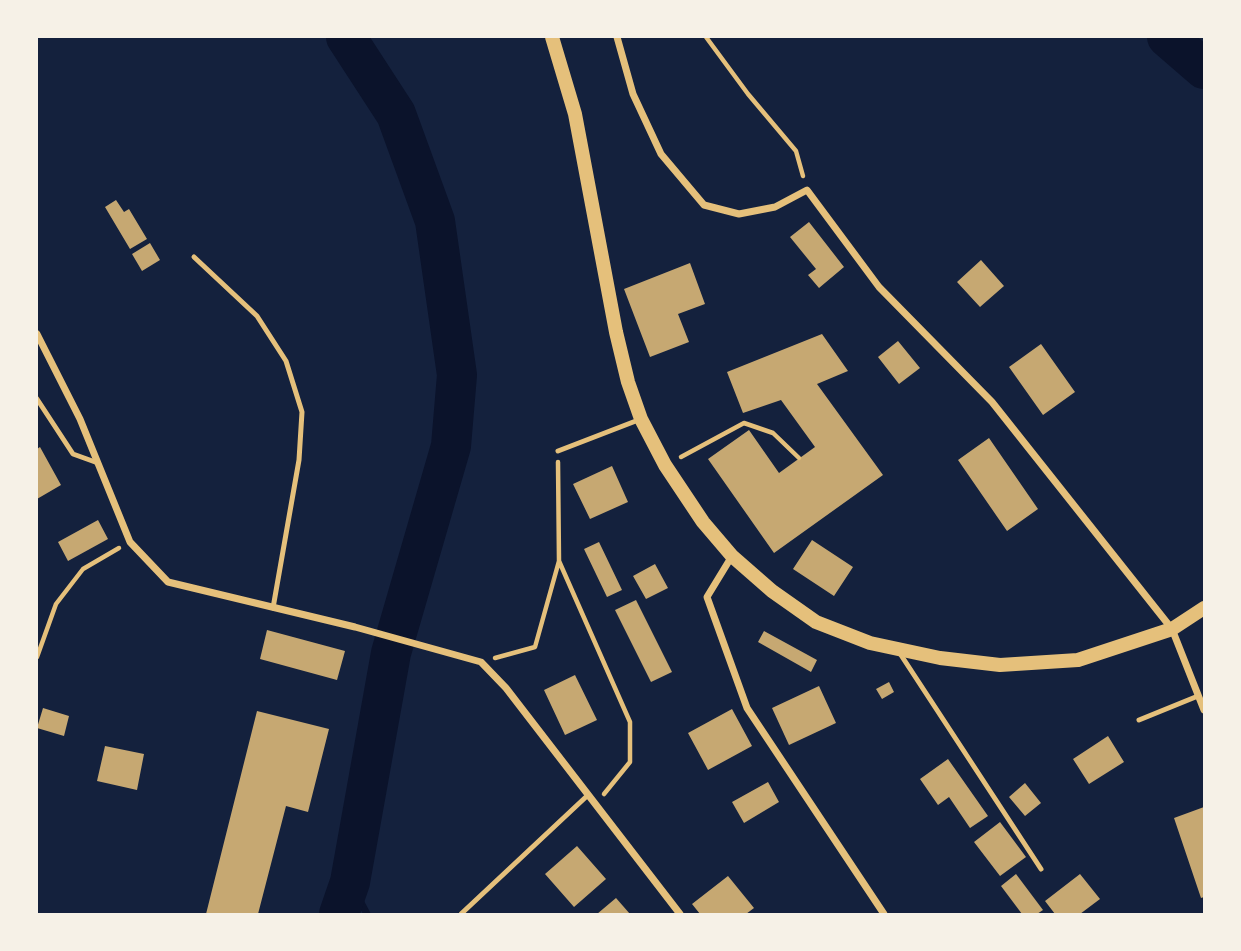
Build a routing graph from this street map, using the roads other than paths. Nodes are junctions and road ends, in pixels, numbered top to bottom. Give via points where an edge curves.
1 (552, 37) edge
2 (617, 37) edge
3 (194, 257) dead end
4 (37, 334) edge
5 (37, 399) edge
6 (641, 419) junction
7 (558, 451) road end
8 (98, 463) junction
9 (732, 556) junction
10 (273, 608) junction
11 (1204, 608) edge
12 (1171, 629) junction
13 (898, 651) junction
14 (1198, 696) junction
15 (1204, 710) edge
16 (1139, 720) dead end
17 (588, 795) junction
18 (1041, 869) dead end
19 (461, 914) edge
20 (680, 914) edge
21 (884, 914) edge

1 - 6 main road via 575,114 616,332
2 - 12 street via 633,94 661,154 704,205 738,214 775,207 807,190 879,287 992,402
3 - 10 lane via 257,316 286,361 302,412 299,460
4 - 8 street
5 - 8 lane via 73,454
6 - 7 lane
6 - 9 main road via 665,465
8 - 10 street via 130,542 168,582
9 - 13 main road via 816,622
9 - 21 street via 707,597 747,708
10 - 17 street via 481,662
11 - 12 main road
12 - 13 main road via 1078,660 1000,665
12 - 14 street
13 - 18 lane
14 - 15 street
14 - 16 lane
17 - 19 lane
17 - 20 street

